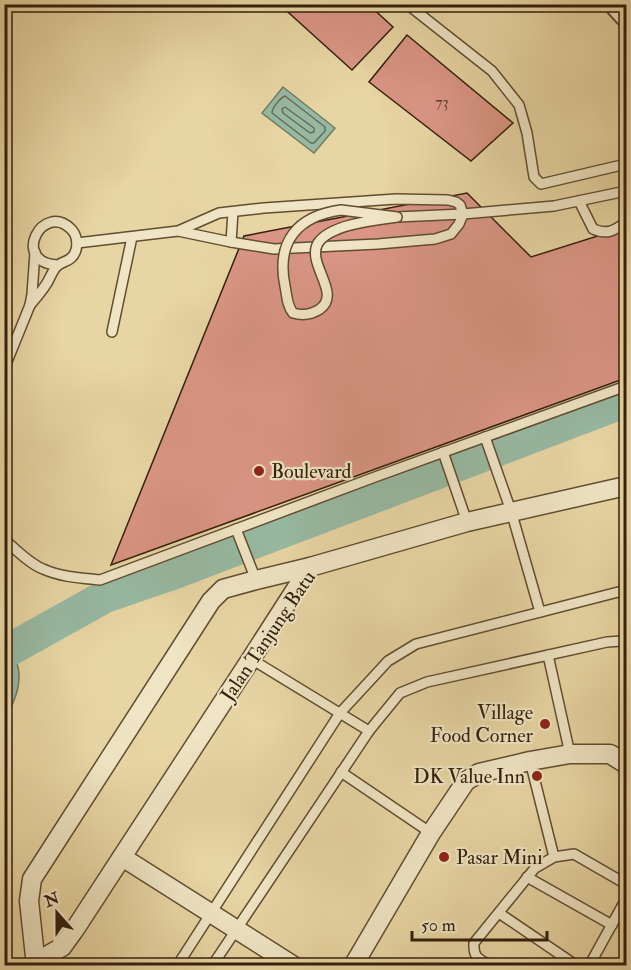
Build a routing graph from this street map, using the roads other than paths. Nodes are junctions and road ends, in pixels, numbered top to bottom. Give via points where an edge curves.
1 (407, 4) edge
2 (616, 4) edge
3 (627, 15) edge
4 (627, 164) edge
5 (627, 191) edge
6 (579, 201) junction
7 (233, 212) junction
8 (463, 214) junction
9 (397, 217) junction
10 (627, 222) edge
11 (178, 231) junction
12 (132, 237) junction
13 (231, 242) junction
14 (77, 243) junction
15 (35, 252) junction
16 (57, 265) junction
17 (30, 305) junction
18 (112, 332) dead end
19 (4, 369) edge
20 (627, 386) edge
21 (485, 437) junction
22 (444, 452) junction
23 (627, 486) edge
24 (511, 511) junction
25 (467, 522) junction
26 (236, 529) junction
27 (4, 539) edge
28 (310, 567) junction
29 (256, 580) junction
30 (627, 590) edge
31 (540, 612) junction
32 (627, 643) edge
33 (548, 655) junction
34 (251, 659) junction
35 (340, 713) junction
36 (369, 731) junction
37 (570, 754) junction
38 (530, 762) junction
39 (627, 764) edge
40 (341, 772) junction
41 (431, 833) junction
42 (122, 857) junction
43 (554, 857) junction
44 (527, 877) junction
45 (627, 884) edge
46 (627, 899) edge
47 (211, 913) junction
48 (499, 913) junction
49 (612, 925) junction
50 (236, 929) junction
51 (36, 964) edge
52 (177, 966) edge
53 (212, 966) edge
54 (294, 966) edge
55 (353, 966) edge
56 (491, 966) edge
57 (577, 966) edge
58 (589, 966) edge

1 - 4 lane via 492,71 519,105 534,177 540,184
2 - 3 street
5 - 6 lane
6 - 8 lane
6 - 10 lane via 593,229 602,233
7 - 8 lane via 396,199 448,200 460,205
7 - 11 lane via 219,213
7 - 13 lane
8 - 9 lane
8 - 13 lane via 451,234 435,239 274,249
9 - 9 lane, bridge via 348,225 324,237 316,250 318,268 326,285 325,305 313,313 293,314 282,272 284,253 295,232 318,215 332,211
11 - 12 lane
11 - 13 lane
12 - 14 lane
12 - 18 lane
14 - 15 lane via 69,227 48,223 37,232
14 - 16 lane via 70,260
15 - 16 lane via 44,262
15 - 17 lane
16 - 17 lane
17 - 19 lane
20 - 21 lane
21 - 22 lane
21 - 24 lane
22 - 25 lane
22 - 26 lane
23 - 24 street, Jalan Tanjung Batu
24 - 25 street, Jalan Tanjung Batu
24 - 31 lane
25 - 28 street, Jalan Tanjung Batu
26 - 27 lane via 100,580 40,569
26 - 29 lane
28 - 29 street
28 - 34 street, Jalan Tanjung Batu
29 - 51 street via 223,589 211,601 32,879 29,901
30 - 31 lane
31 - 35 lane via 416,644 388,661
32 - 33 lane via 607,642
33 - 36 lane via 418,685 400,693
33 - 37 lane
34 - 35 lane
34 - 42 street, Jalan Tanjung Batu
35 - 36 lane
35 - 47 lane
36 - 40 lane
37 - 38 street
37 - 39 street via 610,754
38 - 41 street via 479,773 466,781
38 - 43 lane
40 - 41 lane
40 - 50 lane
41 - 55 street
42 - 47 street
42 - 51 street, Jalan Tanjung Batu via 62,947
43 - 44 lane
43 - 45 lane via 574,854
44 - 48 lane
44 - 49 lane
46 - 49 lane
47 - 50 street
47 - 52 lane
48 - 56 lane via 474,943 477,958
48 - 57 lane
49 - 58 lane
50 - 53 lane
50 - 54 street

